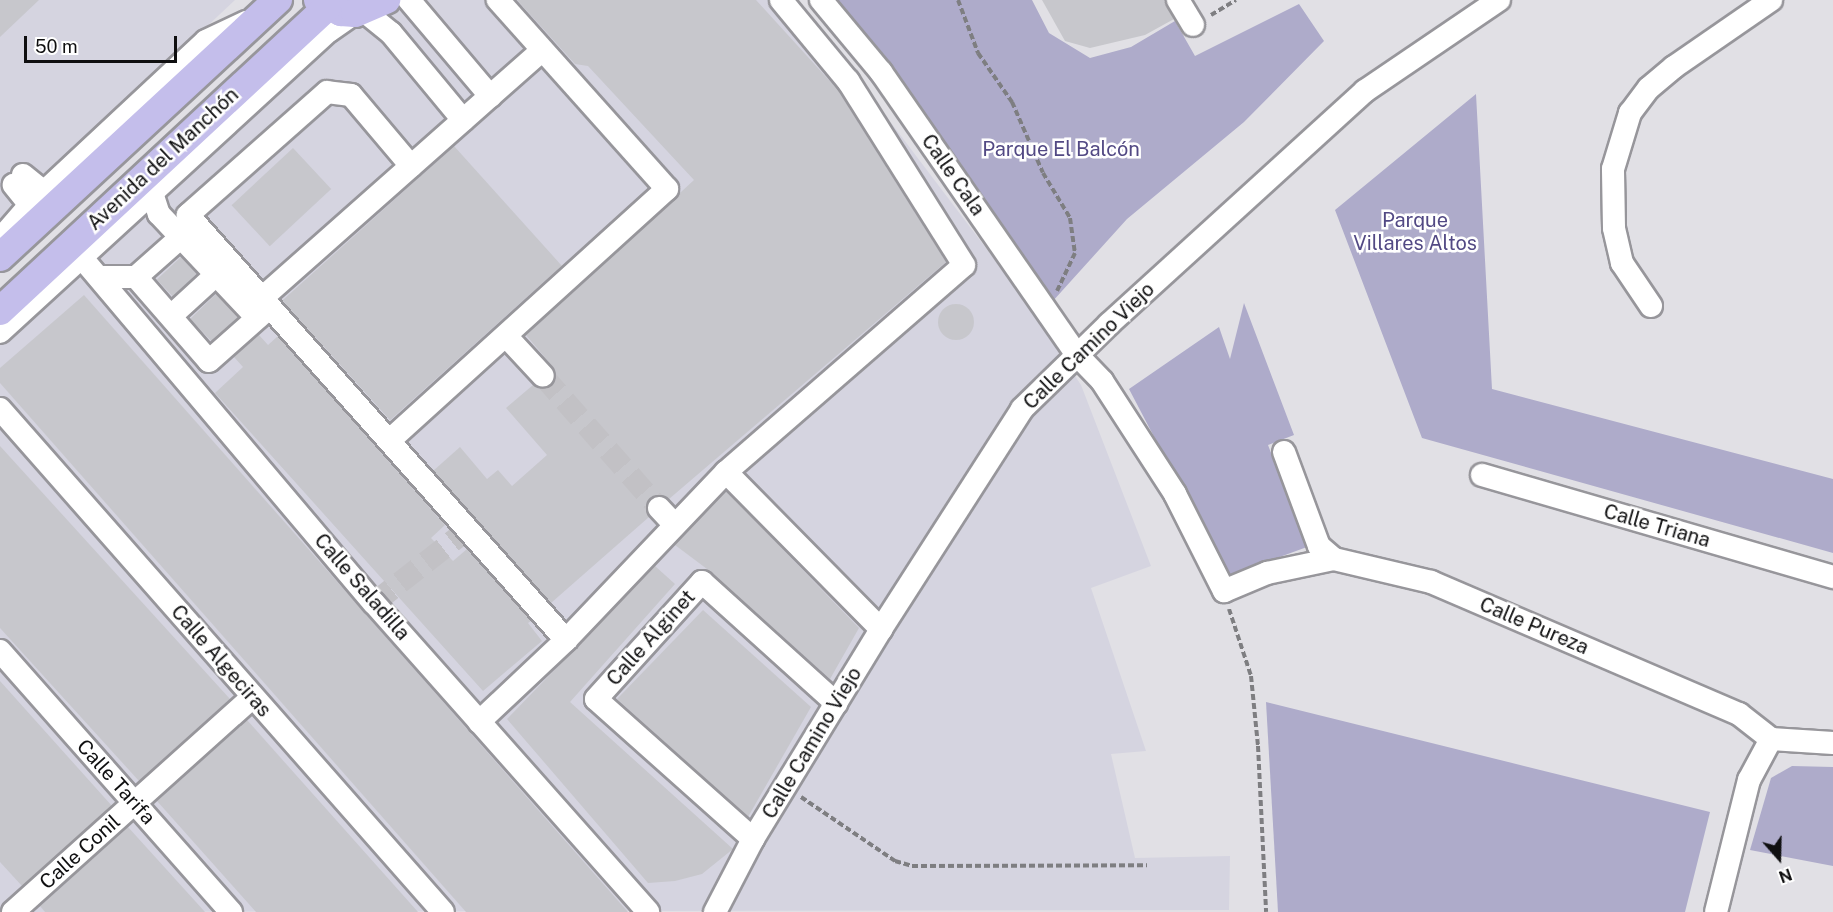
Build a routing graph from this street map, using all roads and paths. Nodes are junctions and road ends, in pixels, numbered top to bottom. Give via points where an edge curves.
1 (410, 0) edge
2 (498, 0) edge
3 (781, 0) edge
4 (821, 0) edge
5 (958, 0) edge
6 (1178, 0) edge
7 (1236, 0) edge
8 (1499, 0) edge
9 (1771, 0) edge
10 (323, 3) edge
11 (270, 8) edge
12 (369, 8) edge
13 (1193, 25) joint
14 (542, 50) junction
15 (490, 96) junction
16 (463, 120) junction
17 (411, 166) junction
18 (152, 193) junction
19 (180, 227) junction
20 (0, 238) edge
21 (77, 251) junction
22 (0, 257) edge
23 (217, 274) junction
24 (99, 276) junction
25 (136, 277) junction
26 (1053, 302) dead end
27 (1651, 306) dead end
28 (263, 308) junction
29 (0, 311) edge
30 (171, 316) junction
31 (0, 332) edge
32 (506, 336) junction
33 (1077, 355) junction
34 (543, 376) tunnel mouth
35 (0, 409) edge
36 (390, 440) junction
37 (1284, 452) dead end
38 (726, 472) junction
39 (1482, 475) dead end
40 (659, 508) tunnel mouth
41 (675, 525) junction
42 (1334, 559) junction
43 (1833, 577) edge
44 (1224, 591) junction
45 (881, 629) junction
46 (566, 639) junction
47 (0, 651) edge
48 (253, 697) junction
49 (836, 703) junction
50 (479, 722) junction
51 (1771, 740) junction
52 (1833, 743) edge
53 (785, 787) junction
54 (135, 803) junction
55 (753, 839) junction
56 (1147, 865) dead end
57 (10, 908) edge
58 (231, 912) edge
59 (443, 912) edge
60 (648, 912) edge
61 (715, 912) edge
62 (1266, 912) edge
63 (1716, 912) edge

1 - 15 street
2 - 14 street
3 - 38 street via 848,81 964,266
4 - 33 street, Calle Cala via 881,72
5 - 26 path via 978,53 1012,102 1043,173 1070,218 1075,253
6 - 13 street
7 - 13 path
8 - 33 street, Calle Camino Viejo via 1365,91
9 - 27 street via 1674,67 1630,113 1613,169 1614,228 1622,263
10 - 12 main road
10 - 21 main road, Avenida del Manchón
11 - 20 street via 206,41 44,192 19,180 30,206
11 - 22 main road, Avenida del Manchón
12 - 16 street
12 - 18 street via 329,31
14 - 15 street
14 - 32 street via 667,189
15 - 16 street
16 - 17 street
17 - 19 street via 351,95 327,92
17 - 28 street
18 - 19 street via 159,214
18 - 21 street
19 - 23 street
19 - 25 street
19 - 28 street
21 - 24 street, Calle Saladilla
21 - 29 main road, Avenida del Manchón
21 - 31 street
23 - 28 street
23 - 30 street
24 - 25 street
24 - 50 street, Calle Saladilla
25 - 30 street
28 - 30 street via 209,361
28 - 36 street
32 - 34 street
32 - 36 street
33 - 44 street, Calle Cala via 1102,381 1175,494
33 - 45 street, Calle Camino Viejo via 1022,409
35 - 48 street, Calle Algeciras
36 - 46 street
37 - 42 street via 1319,546
38 - 41 street
38 - 45 street
39 - 43 street, Calle Triana
40 - 41 street
41 - 46 street
42 - 44 street, Calle Pureza via 1267,573
42 - 51 street, Calle Pureza via 1431,582 1739,714
44 - 62 path via 1251,676
45 - 49 street, Calle Camino Viejo
46 - 50 street
47 - 54 street, Calle Tarifa
48 - 54 street, Calle Conil
48 - 59 street, Calle Algeciras
49 - 53 street, Calle Camino Viejo
49 - 55 street, Calle Alginet via 702,582 596,699
50 - 60 street, Calle Saladilla
51 - 52 street
51 - 63 street via 1749,780
53 - 55 street, Calle Camino Viejo
53 - 56 path via 895,861 912,866
54 - 57 street, Calle Conil
54 - 58 street, Calle Tarifa
55 - 61 street, Calle Camino Viejo

